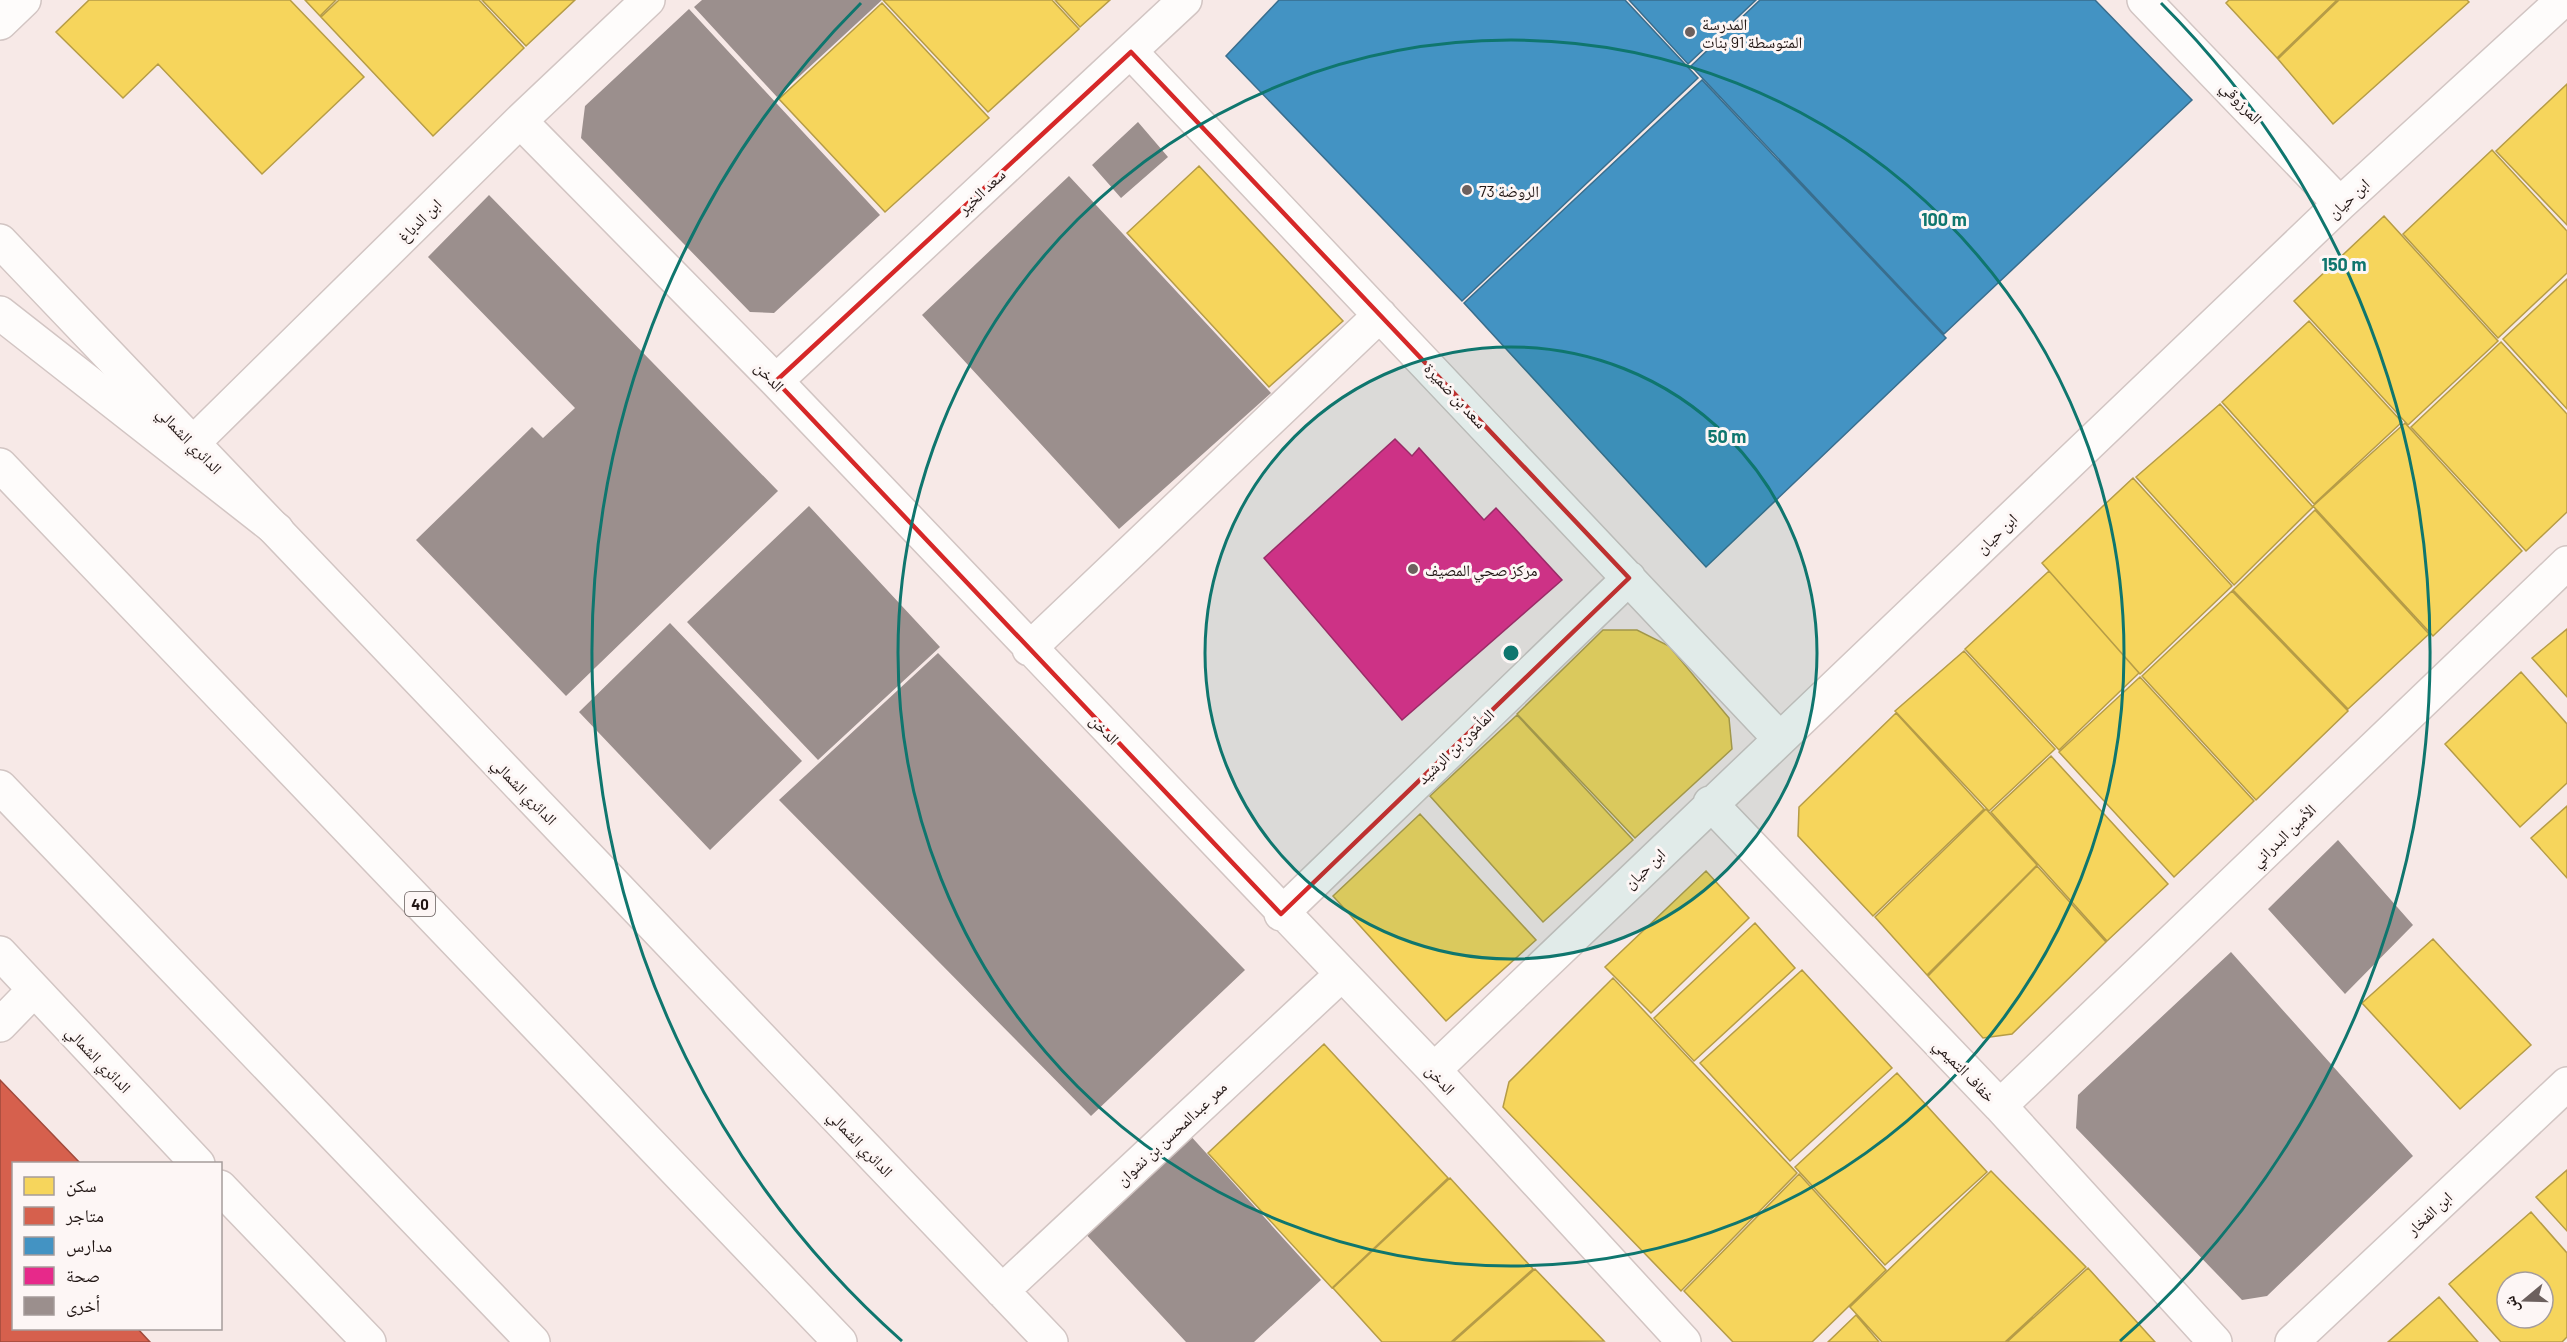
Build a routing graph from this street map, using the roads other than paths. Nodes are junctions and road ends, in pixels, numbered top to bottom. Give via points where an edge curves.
1 (24, 0) edge
2 (648, 0) edge
3 (1185, 0) edge
4 (2144, 0) edge
5 (2563, 0) edge
6 (0, 23) edge
7 (1131, 52) junction
8 (520, 121) junction
9 (2340, 204) junction
10 (0, 241) edge
11 (0, 313) edge
12 (1380, 315) junction
13 (776, 381) junction
14 (194, 443) junction
15 (0, 465) edge
16 (277, 530) junction
17 (2567, 563) edge
18 (1629, 578) junction
19 (1029, 650) junction
20 (1780, 739) junction
21 (0, 787) edge
22 (1710, 803) junction
23 (1281, 914) junction
24 (0, 953) edge
25 (1341, 975) junction
26 (33, 991) junction
27 (0, 1025) edge
28 (1434, 1070) junction
29 (2567, 1084) edge
30 (2000, 1106) junction
31 (196, 1162) edge
32 (222, 1188) edge
33 (1002, 1291) junction
34 (369, 1342) edge
35 (533, 1342) edge
36 (840, 1342) edge
37 (1051, 1342) edge
38 (1684, 1342) edge
39 (2215, 1342) edge
40 (2292, 1342) edge

1 - 6 main road
2 - 8 main road, ابن الدباغ
3 - 7 main road, سعد الخير
4 - 9 main road, المرزوقي
5 - 9 main road, ابن حيان
7 - 12 main road, سعد بن ضميرة
7 - 13 main road, سعد الخير
8 - 13 main road, الدخن
8 - 14 main road, ابن الدباغ
9 - 20 main road, ابن حيان
10 - 14 main road, الدائري الشمالي
11 - 16 main road
12 - 18 main road, سعد بن ضميرة
12 - 19 main road
13 - 19 main road, الدخن
14 - 16 main road, الدائري الشمالي
15 - 36 main road, 40
16 - 33 main road, الدائري الشمالي
17 - 30 main road, الأمين البدراني
18 - 20 main road, سعد بن ضميرة
18 - 23 main road, المأمون بن الرشيد
19 - 23 main road, الدخن
20 - 22 main road, ابن حيان
21 - 35 main road
22 - 28 main road, ابن حيان
22 - 30 main road, خفاف التميمي
23 - 25 main road, الدخن
24 - 26 main road, الدائري الشمالي
25 - 28 main road, الدخن
25 - 33 main road, ممر عبدالمحسن بن نشوان
26 - 27 main road
26 - 31 main road, الدائري الشمالي
28 - 38 main road, الدخن
29 - 40 main road, ابن الفخار
30 - 39 main road, خفاف التميمي
32 - 34 main road
33 - 37 main road, الدائري الشمالي

